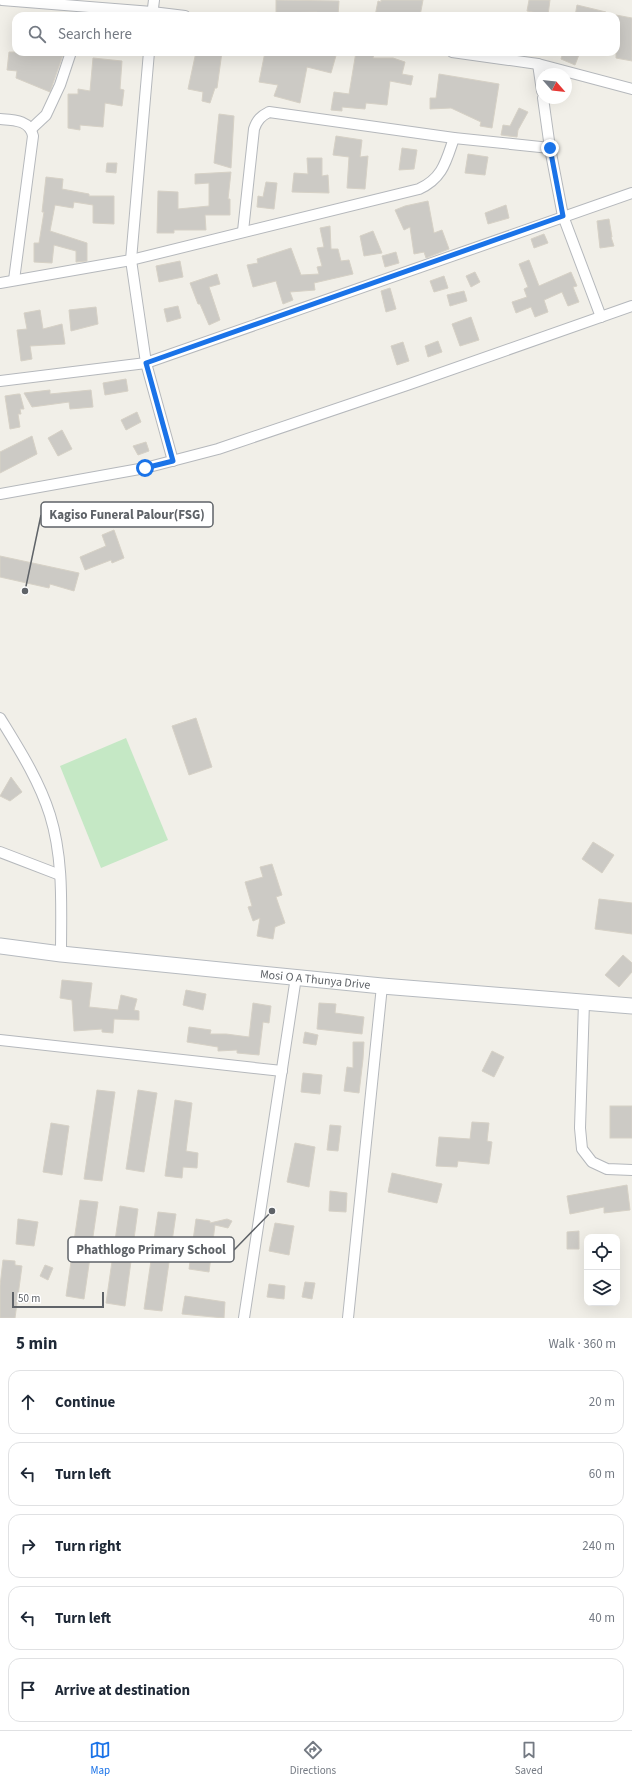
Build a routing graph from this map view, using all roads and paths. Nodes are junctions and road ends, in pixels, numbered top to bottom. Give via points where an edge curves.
1 (2, 0) edge
2 (154, 0) edge
3 (86, 11) edge
4 (108, 12) edge
5 (152, 12) edge
6 (70, 56) edge
7 (149, 56) edge
8 (481, 56) edge
9 (538, 64) junction
10 (539, 68) edge
11 (632, 89) edge
12 (544, 104) edge
13 (0, 119) edge
14 (32, 130) junction
15 (454, 138) junction
16 (550, 148) junction
17 (632, 193) edge
18 (563, 216) junction
19 (243, 232) junction
20 (131, 260) junction
21 (14, 280) junction
22 (0, 284) edge
23 (632, 306) edge
24 (601, 317) junction
25 (146, 363) junction
26 (0, 381) edge
27 (173, 461) junction
28 (0, 494) edge
29 (0, 718) edge
30 (0, 852) edge
31 (60, 875) junction
32 (0, 946) edge
33 (61, 954) junction
34 (296, 977) junction
35 (382, 986) junction
36 (584, 1002) junction
37 (632, 1006) edge
38 (0, 1040) edge
39 (282, 1071) junction
40 (632, 1170) edge
41 (244, 1318) edge
42 (348, 1318) edge

1 - 3 street
2 - 5 street
3 - 4 street
6 - 14 street via 46,115
7 - 20 street
8 - 9 street
9 - 10 street
9 - 11 street
12 - 16 street
13 - 14 street via 22,122
14 - 21 street via 33,140
15 - 16 street
15 - 19 street via 441,173 429,185
15 - 19 street via 269,112 261,116 254,129
16 - 18 street
17 - 18 street
18 - 24 street
18 - 25 street
19 - 20 street
20 - 21 street
20 - 25 street
21 - 22 street
23 - 24 street
24 - 27 street via 218,449
25 - 26 street
25 - 27 street
27 - 28 street via 106,476
29 - 31 street via 34,774 43,796 55,834
30 - 31 street
31 - 33 street
32 - 33 street, Mosi O A Thunya Drive
33 - 34 street, Mosi O A Thunya Drive
34 - 35 street, Mosi O A Thunya Drive
34 - 39 street
35 - 36 street, Mosi O A Thunya Drive
35 - 42 street
36 - 37 street, Mosi O A Thunya Drive
36 - 40 street via 580,1128 582,1149 592,1162 607,1169
38 - 39 street
39 - 41 street

